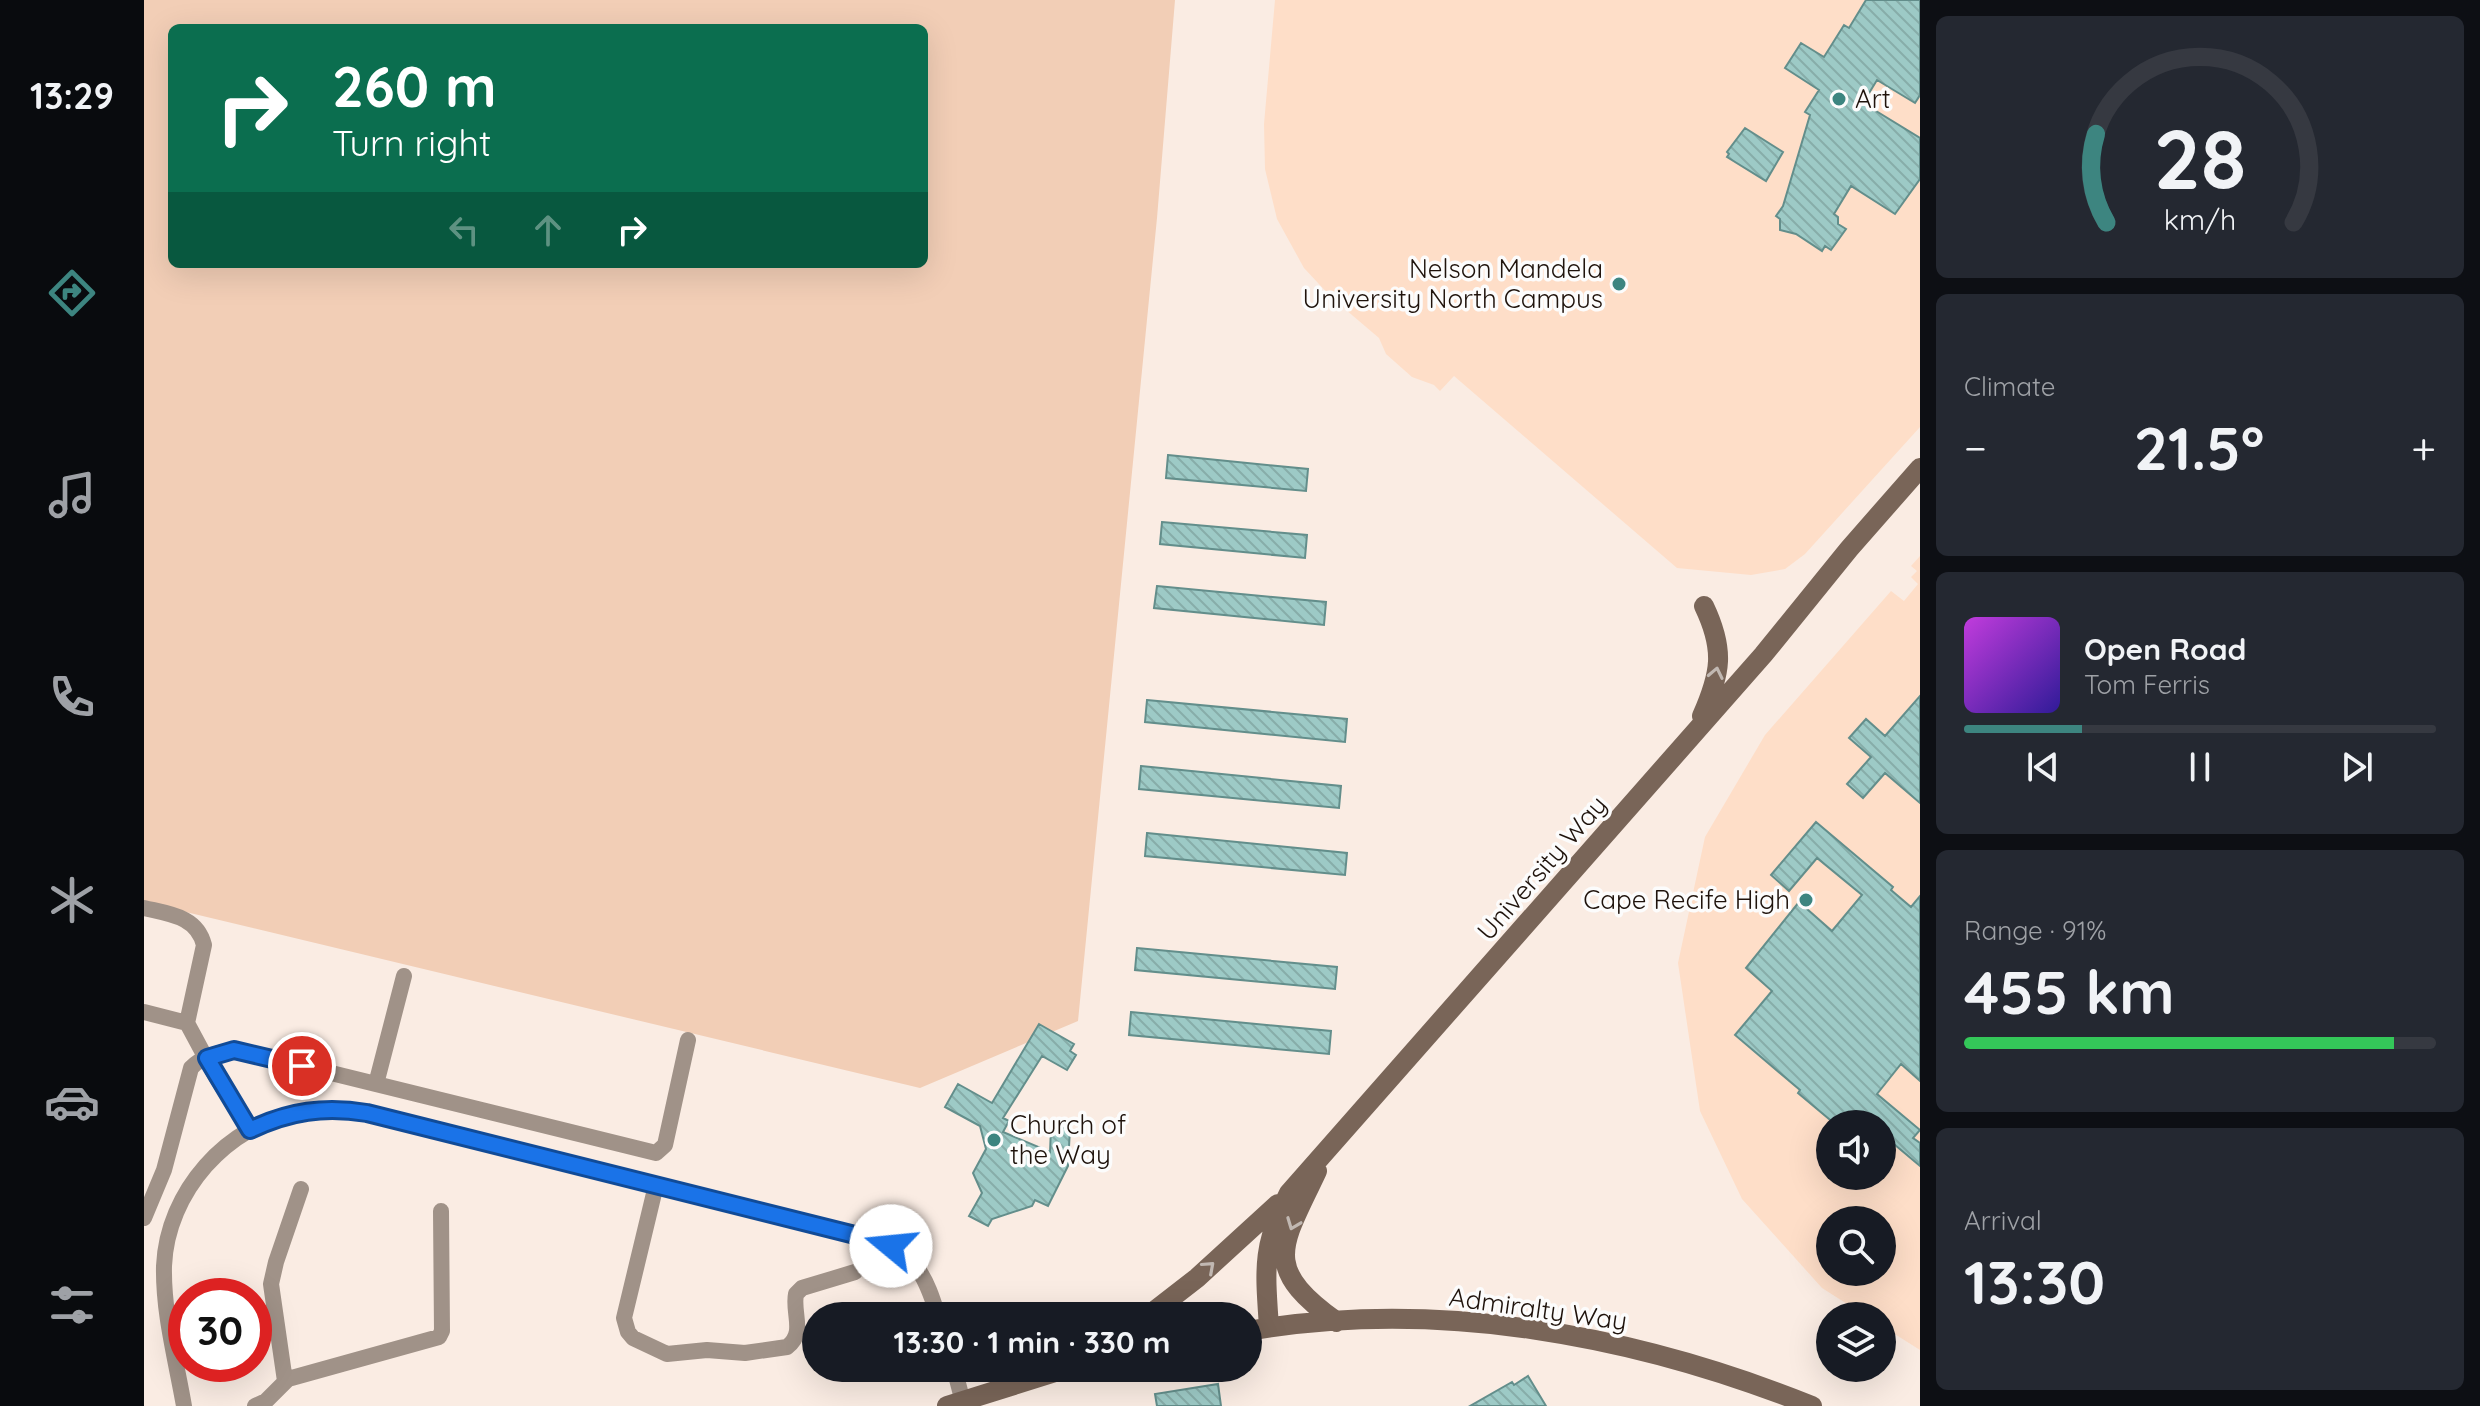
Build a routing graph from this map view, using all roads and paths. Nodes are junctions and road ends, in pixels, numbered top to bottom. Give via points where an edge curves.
1 (1920, 468) edge
2 (1704, 606) dead end
3 (1691, 737) junction
4 (144, 908) edge
5 (404, 976) dead end
6 (144, 1012) edge
7 (187, 1023) junction
8 (688, 1040) dead end
9 (207, 1058) junction
10 (376, 1084) junction
11 (250, 1130) junction
12 (1325, 1153) junction
13 (656, 1185) junction
14 (301, 1189) dead end
15 (1289, 1193) junction
16 (441, 1211) dead end
17 (144, 1218) edge
18 (855, 1272) dead end
19 (933, 1302) edge
20 (1166, 1302) edge
21 (1337, 1322) junction
22 (1269, 1327) junction
23 (1262, 1328) edge
24 (285, 1381) junction
25 (956, 1382) edge
26 (1024, 1382) edge
27 (958, 1404) edge
28 (184, 1406) edge
29 (255, 1406) edge
30 (1812, 1406) edge

1 - 3 street, University Way
3 -> 2 street via 1719,665 1716,633
3 - 12 street, University Way
4 - 7 street via 192,922 202,937
5 - 10 street
6 - 7 street
7 - 9 street
8 - 10 street via 665,1145 656,1153
9 - 10 street via 234,1050
9 - 11 street
9 - 17 street via 191,1068 164,1170
11 - 13 street via 297,1112 342,1109
11 - 28 street via 197,1176 169,1235 165,1291
12 - 15 street, University Way
12 -> 21 street via 1284,1257 1290,1281
13 - 18 street via 624,1318 628,1332 646,1346 677,1355 787,1347 798,1331 796,1294
13 - 19 street via 891,1246 916,1265
14 - 24 street via 271,1284
20 -> 15 street
15 - 22 street, University Way via 1267,1247
16 - 24 street via 439,1337
21 - 22 street, Admiralty Way
21 - 30 street, Admiralty Way via 1446,1321 1600,1340 1723,1373
22 - 23 street, Admiralty Way
24 - 29 street
25 - 27 street
26 - 27 street

